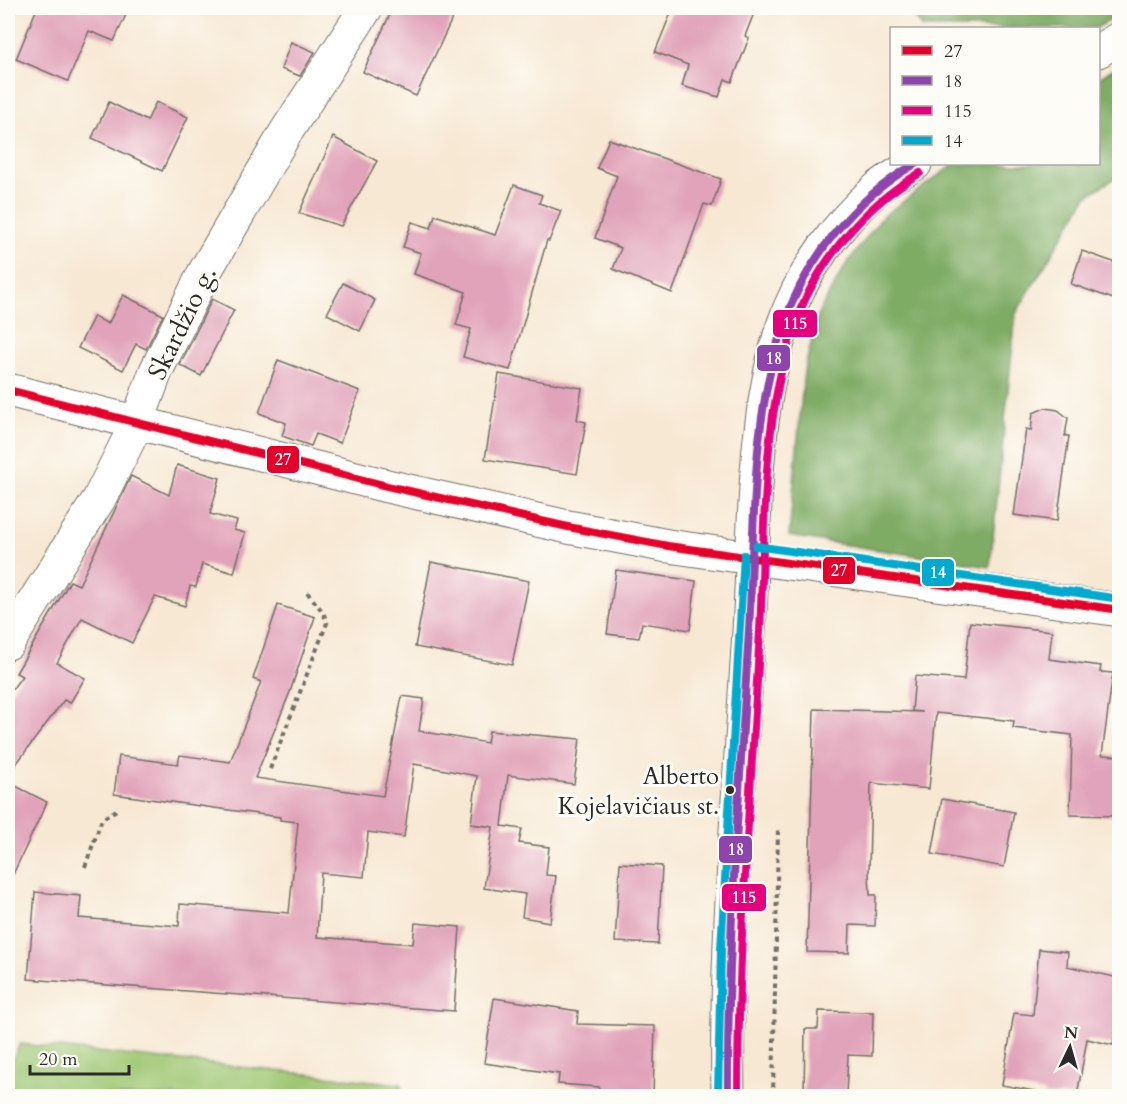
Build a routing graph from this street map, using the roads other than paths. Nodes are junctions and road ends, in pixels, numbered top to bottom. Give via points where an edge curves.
1 (366, 8) edge
2 (1119, 38) edge
3 (1100, 50) edge
4 (913, 165) edge
5 (8, 390) edge
6 (137, 423) junction
7 (754, 556) junction
8 (1119, 610) edge
9 (8, 643) edge
10 (728, 1096) edge

1 - 6 street, Skardžio g. via 286,132 204,273 156,370
2 - 3 street
4 - 7 street via 879,187 844,223 799,289 783,326 769,386 758,472
5 - 6 street
6 - 7 street via 568,527 668,546
6 - 9 street, Skardžio g. via 99,499
7 - 8 street
7 - 10 street via 732,928

